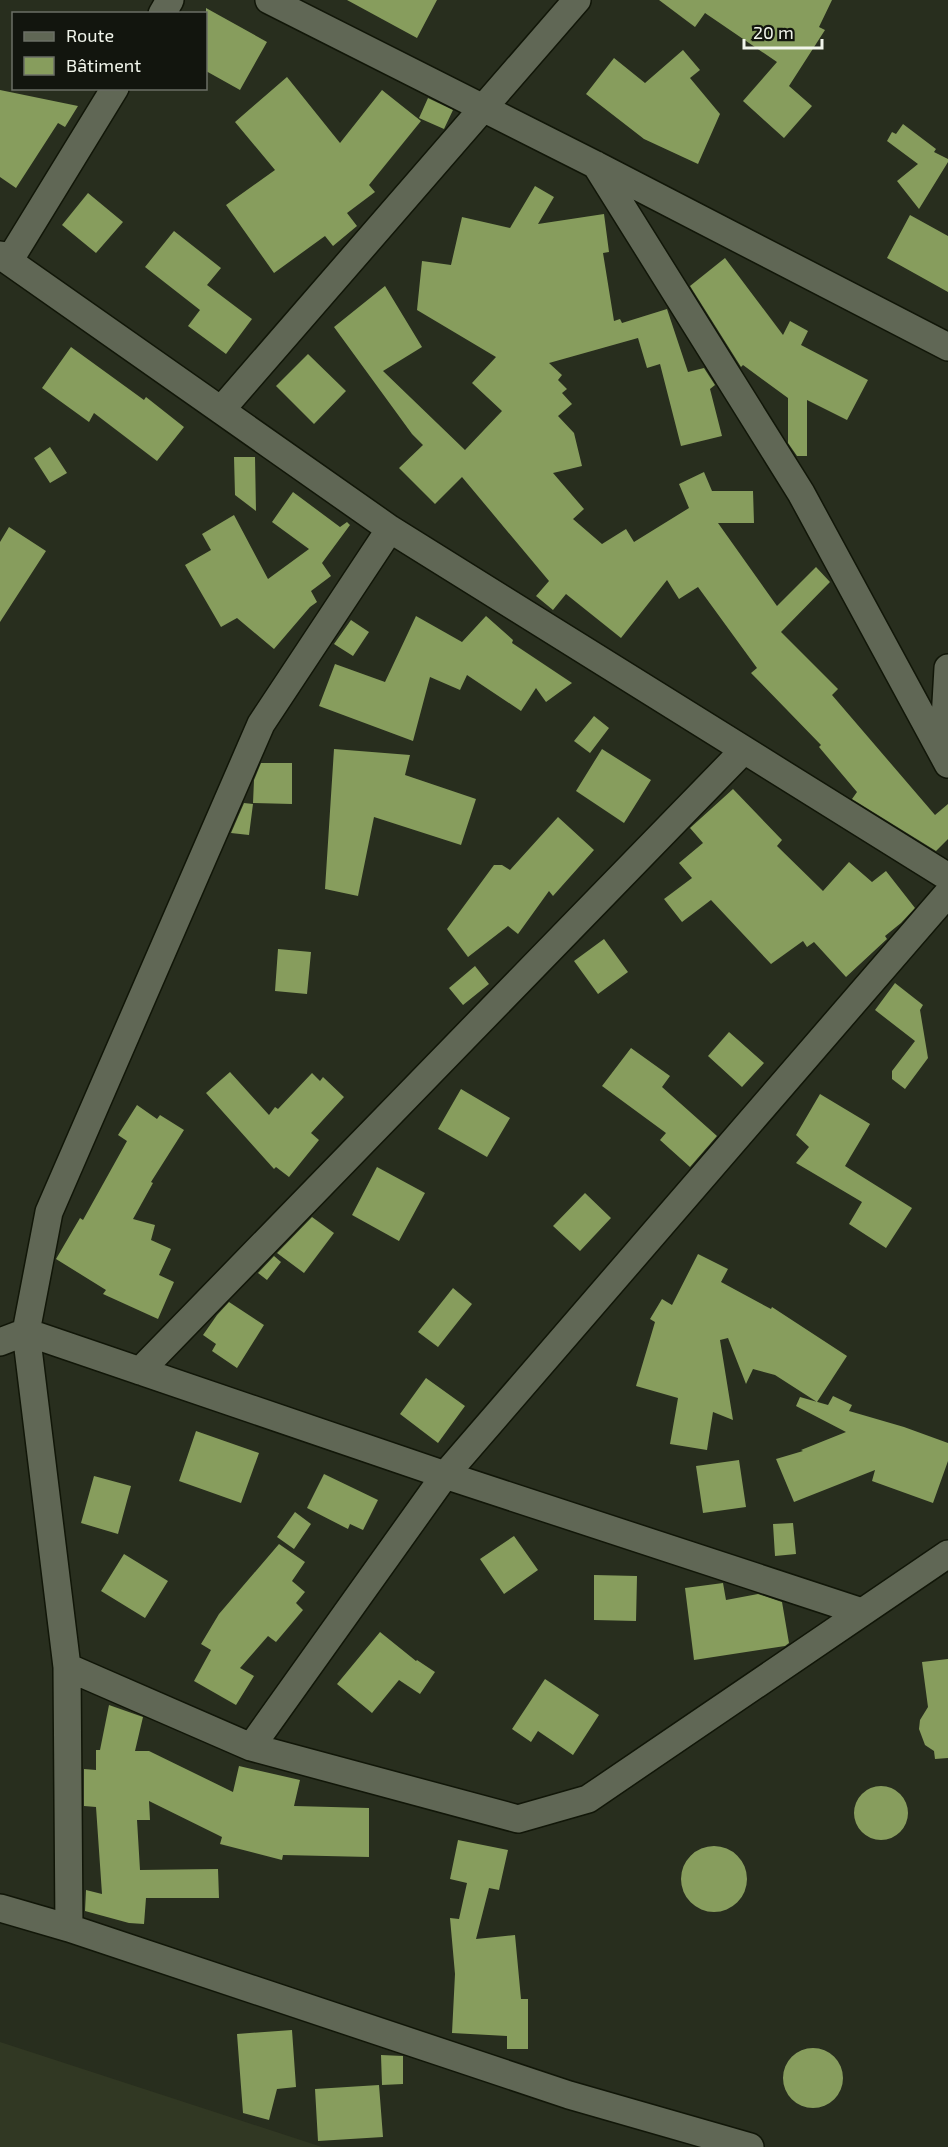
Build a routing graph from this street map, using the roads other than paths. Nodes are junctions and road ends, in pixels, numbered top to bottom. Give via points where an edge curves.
1 (269, 0) edge
2 (577, 0) edge
3 (114, 90) edge
4 (483, 108) junction
5 (596, 165) junction
6 (4, 258) edge
7 (948, 347) edge
8 (221, 410) junction
9 (390, 529) junction
10 (948, 669) edge
11 (744, 750) junction
12 (946, 759) edge
13 (948, 877) edge
14 (948, 893) edge
15 (26, 1332) junction
16 (0, 1342) edge
17 (140, 1371) junction
18 (445, 1475) junction
19 (948, 1554) edge
20 (862, 1612) junction
21 (67, 1667) junction
22 (250, 1747) junction
23 (0, 1908) edge
24 (69, 1928) junction
25 (750, 2147) edge

1 - 4 street
2 - 4 street
3 - 6 street
4 - 5 street
4 - 8 street
5 - 7 street
5 - 12 street via 801,494
6 - 8 street
8 - 9 street
9 - 11 street
9 - 15 street via 261,724 49,1212
10 - 12 street
11 - 13 street
11 - 17 street
14 - 18 street
15 - 16 street
15 - 17 street
15 - 21 street
17 - 18 street
18 - 20 street
18 - 22 street
19 - 20 street
20 - 22 street via 588,1799 518,1819
21 - 22 street
21 - 24 street
23 - 24 street
24 - 25 street via 569,2095

